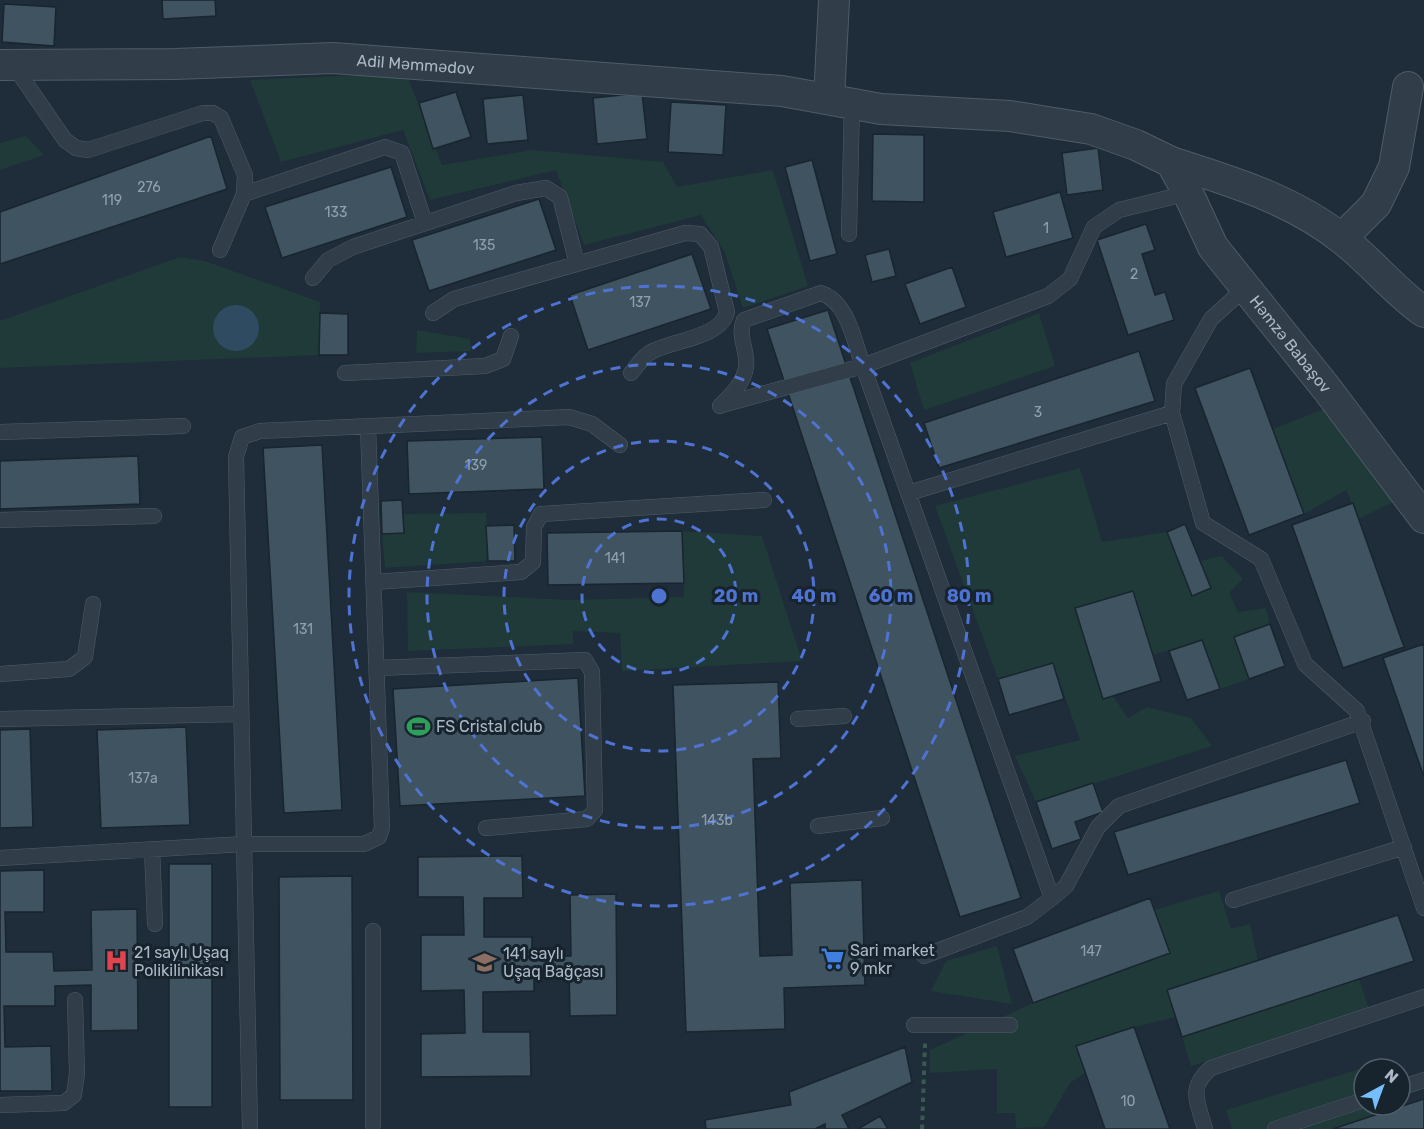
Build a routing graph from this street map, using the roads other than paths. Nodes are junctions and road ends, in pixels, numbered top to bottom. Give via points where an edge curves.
1 (834, 0) edge
2 (7, 65) edge
3 (1408, 87) dead end
4 (840, 101) junction
5 (1171, 162) junction
6 (1188, 193) junction
7 (244, 194) junction
8 (425, 223) junction
9 (849, 234) dead end
10 (1342, 238) junction
11 (220, 250) dead end
12 (577, 264) junction
13 (313, 278) dead end
14 (1245, 288) junction
15 (1424, 312) edge
16 (433, 313) dead end
17 (511, 336) dead end
18 (863, 366) junction
19 (345, 373) dead end
20 (631, 373) dead end
21 (1172, 413) junction
22 (183, 426) dead end
23 (368, 426) junction
24 (0, 432) edge
25 (620, 445) dead end
26 (909, 493) junction
27 (764, 500) dead end
28 (154, 516) dead end
29 (1424, 518) edge
30 (0, 520) edge
31 (374, 582) junction
32 (93, 604) dead end
33 (377, 668) junction
34 (0, 674) edge
35 (241, 714) junction
36 (844, 716) dead end
37 (0, 719) edge
38 (798, 719) dead end
39 (1363, 721) junction
40 (882, 818) dead end
41 (818, 826) dead end
42 (486, 828) dead end
43 (244, 844) junction
44 (1404, 847) junction
45 (152, 849) junction
46 (0, 858) edge
47 (1052, 898) junction
48 (1233, 900) dead end
49 (1424, 908) edge
50 (155, 924) dead end
51 (373, 931) dead end
52 (924, 956) dead end
53 (1424, 997) edge
54 (75, 1000) dead end
55 (1010, 1025) dead end
56 (920, 1026) road end
57 (1352, 1104) edge
58 (0, 1105) edge
59 (373, 1125) dead end
60 (250, 1129) edge
61 (1205, 1129) edge
62 (1275, 1129) edge

1 - 4 street
2 - 4 street, Adil Məmmədov via 333,58 782,91
2 - 7 lane via 65,140 76,148 88,150 213,113 221,118 245,175
3 - 10 street via 1394,167 1376,204
4 - 5 street via 881,109 1054,122 1091,129
4 - 9 lane
5 - 6 street, Həmzə Babaşov
5 - 10 street via 1297,208
6 - 14 street, Həmzə Babaşov via 1213,247
6 - 18 lane via 1119,210 1094,227 1070,279 1048,296
7 - 8 lane via 386,147 402,153
7 - 11 lane
8 - 12 lane via 516,193 546,188 560,197
8 - 13 lane via 353,247 328,260
10 - 15 street
12 - 16 lane via 454,299
12 - 20 lane via 684,233 700,234 711,248 727,312 725,321 715,329 648,353
14 - 21 lane via 1211,319 1174,384
14 - 29 street, Həmzə Babaşov
17 - 19 lane via 503,359 485,366
18 - 18 lane via 842,308 833,297 821,293 744,320 740,330 746,367 736,390 720,406
18 - 26 lane
21 - 26 lane
21 - 39 lane via 1203,523 1261,559 1305,664
22 - 24 lane
23 - 25 lane via 569,417 592,424
23 - 31 lane
23 - 35 lane via 260,431 242,437 236,457
26 - 47 lane
27 - 31 lane via 542,514 534,527 533,562 520,572
28 - 30 lane
31 - 33 lane
32 - 34 lane via 85,657 69,669
33 - 42 lane via 585,660 592,672 595,810 587,819
33 - 43 lane via 382,828 379,837 364,844
35 - 37 lane
35 - 43 lane
36 - 38 lane
39 - 44 lane
39 - 47 lane via 1119,806 1098,827 1066,886
40 - 41 lane
43 - 45 lane
43 - 60 lane
44 - 48 lane
44 - 49 lane
45 - 46 lane
45 - 50 lane
47 - 52 lane via 1027,917
51 - 59 lane
53 - 61 lane via 1211,1068 1198,1078 1195,1091
54 - 58 lane via 74,1095 63,1103
55 - 56 lane
57 - 62 lane

